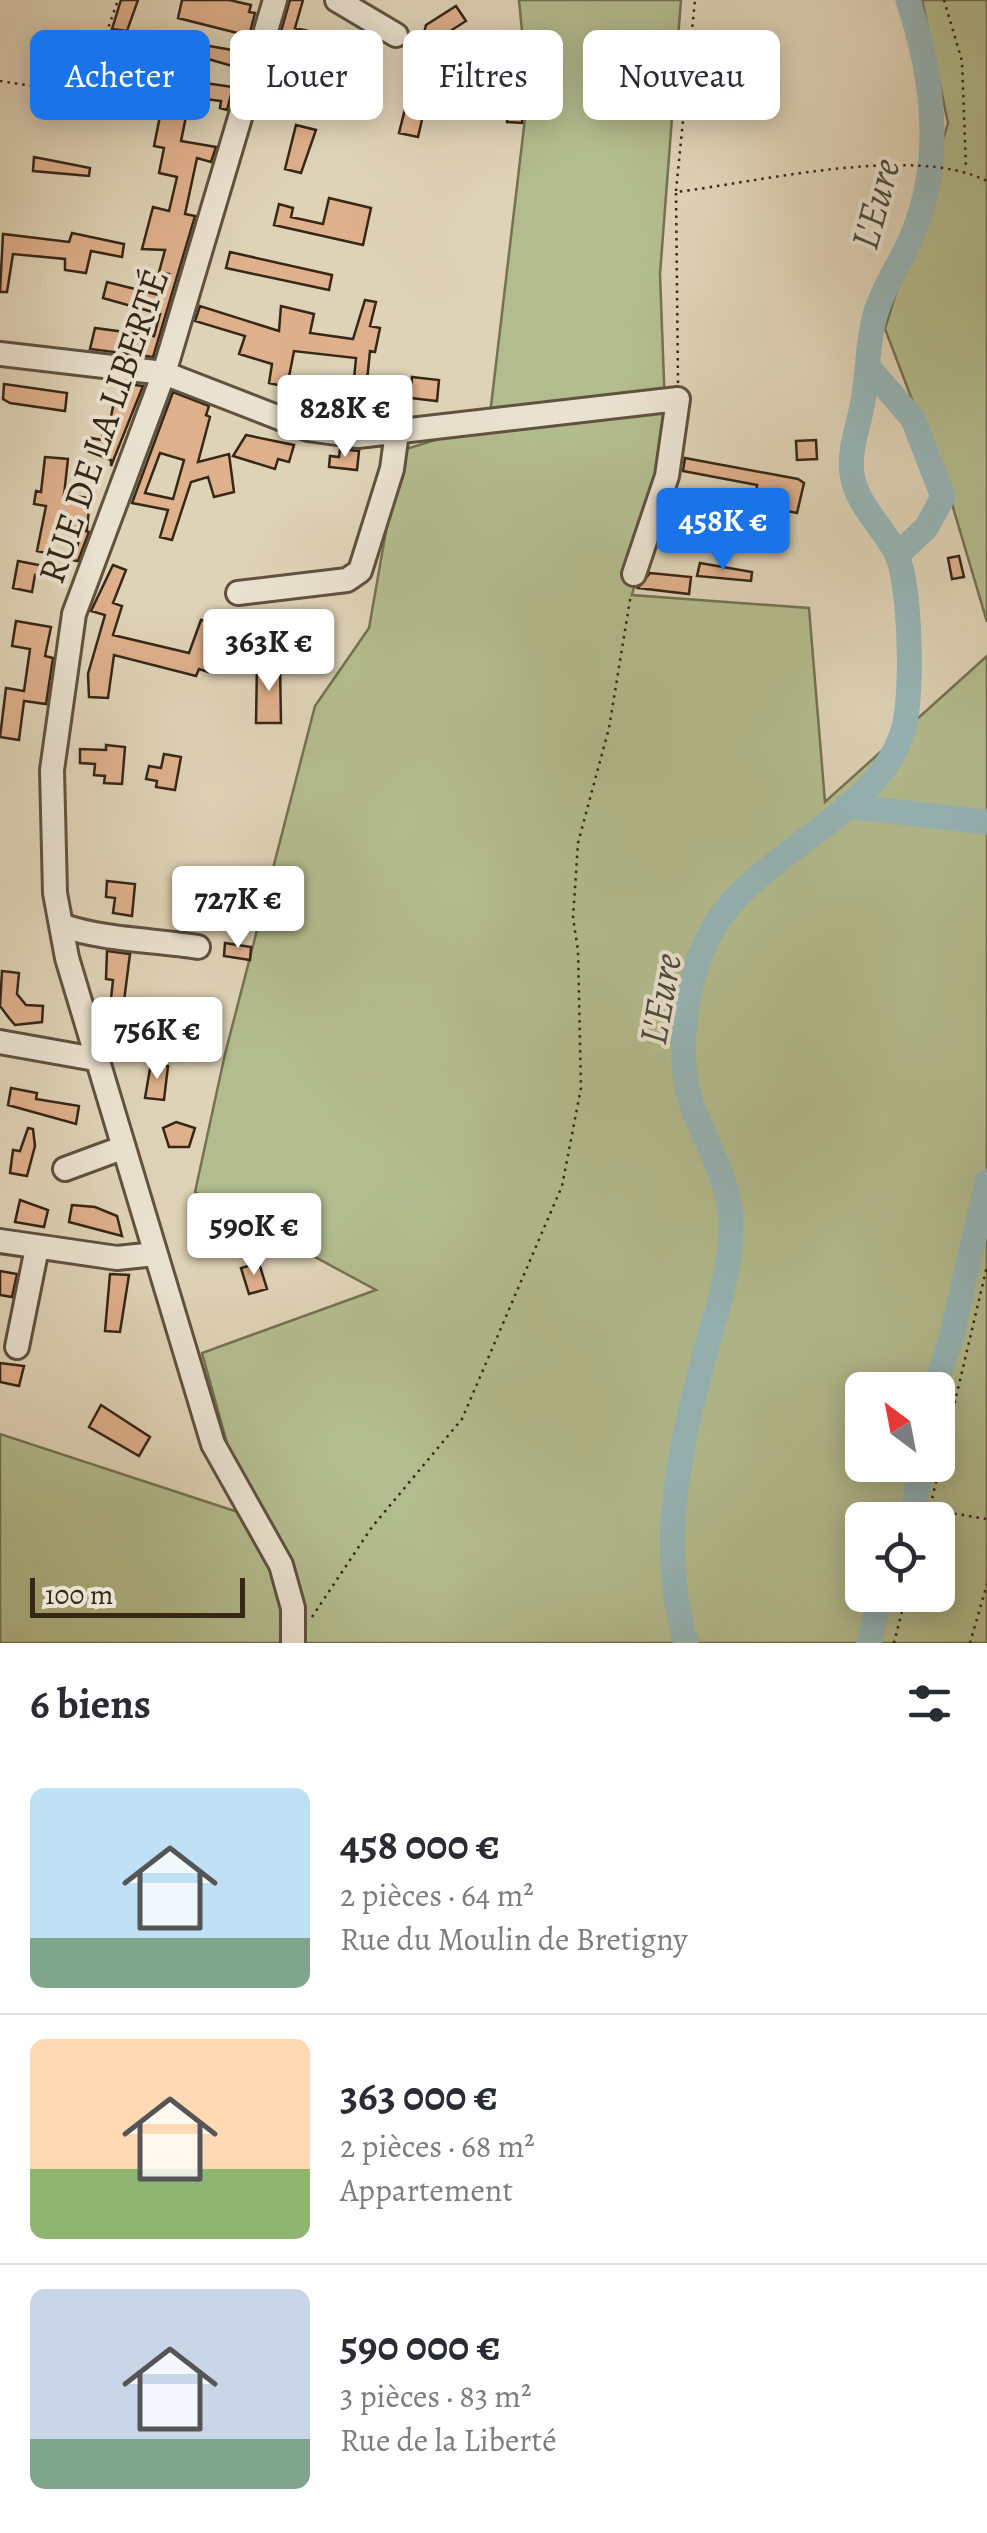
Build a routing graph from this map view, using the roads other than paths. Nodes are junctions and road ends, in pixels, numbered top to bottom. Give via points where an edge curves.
1 (275, 0) edge
2 (337, 0) edge
3 (396, 35) dead end
4 (0, 354) edge
5 (164, 372) junction
6 (397, 432) junction
7 (634, 574) road end
8 (238, 593) dead end
9 (61, 925) junction
10 (198, 946) dead end
11 (0, 1042) edge
12 (95, 1059) junction
13 (122, 1148) junction
14 (64, 1169) dead end
15 (0, 1242) edge
16 (37, 1248) junction
17 (155, 1254) junction
18 (17, 1347) dead end
19 (293, 1639) edge

1 - 5 street, RUE DE LA LIBERTÉ
2 - 3 street
4 - 5 street
5 - 6 street via 308,429 358,436
5 - 9 street, RUE DE LA LIBERTÉ via 74,614 52,770
6 - 7 street via 678,399 667,476
6 - 8 street via 360,572 346,580
9 - 10 street via 86,934
9 - 12 street, RUE DE LA LIBERTÉ
11 - 12 street
12 - 13 street, RUE DE LA LIBERTÉ
13 - 14 street
13 - 17 street, RUE DE LA LIBERTÉ
15 - 16 street
16 - 17 street via 117,1258
16 - 18 street
17 - 19 street, RUE DE LA LIBERTÉ via 213,1444 281,1564

